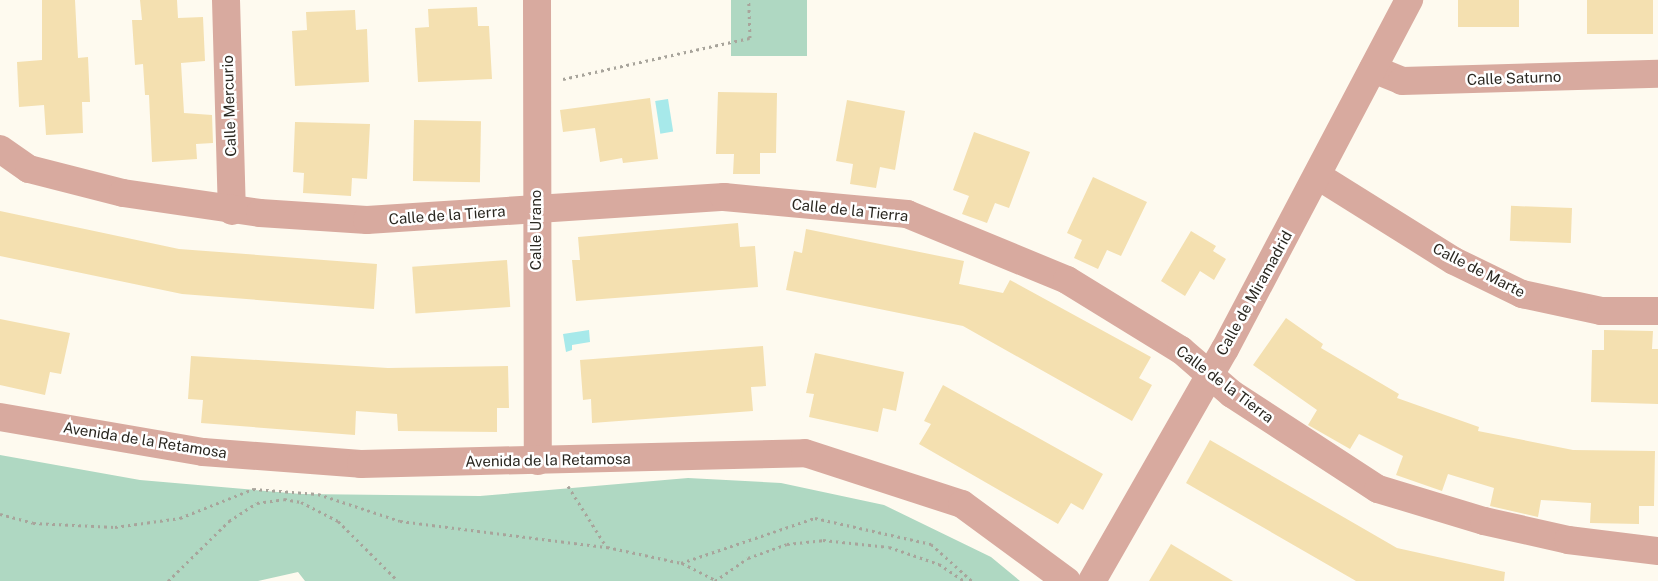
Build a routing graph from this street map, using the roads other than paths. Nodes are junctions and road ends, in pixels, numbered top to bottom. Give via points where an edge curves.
1 (226, 0) edge
2 (537, 0) edge
3 (1409, 0) edge
4 (1373, 69) junction
5 (1658, 74) edge
6 (0, 149) edge
7 (1318, 176) junction
8 (232, 211) junction
9 (535, 211) junction
10 (1658, 311) edge
11 (1209, 373) junction
12 (0, 417) edge
13 (545, 461) junction
14 (1658, 551) edge
15 (1067, 581) edge
16 (1092, 581) edge

1 - 8 street, Calle Mercurio
2 - 9 street, Calle Urano
3 - 4 street, Calle de Miramadrid
4 - 5 street, Calle Saturno via 1402,81
4 - 7 street, Calle de Miramadrid
6 - 8 street, Calle de la Tierra via 29,169 123,193
7 - 10 street, Calle de Marte via 1454,261 1522,294 1601,311
7 - 11 street, Calle de Miramadrid
8 - 9 street, Calle de la Tierra via 367,220
9 - 11 street, Calle de la Tierra via 724,197 907,214 1067,280 1181,350
9 - 13 street, Calle Urano
11 - 14 street, Calle de la Tierra via 1232,394 1378,490 1484,521 1559,538
11 - 16 street, Calle de Miramadrid
12 - 13 street, Avenida de la Retamosa via 203,452 361,464
13 - 15 street, Avenida de la Retamosa via 805,453 962,504

